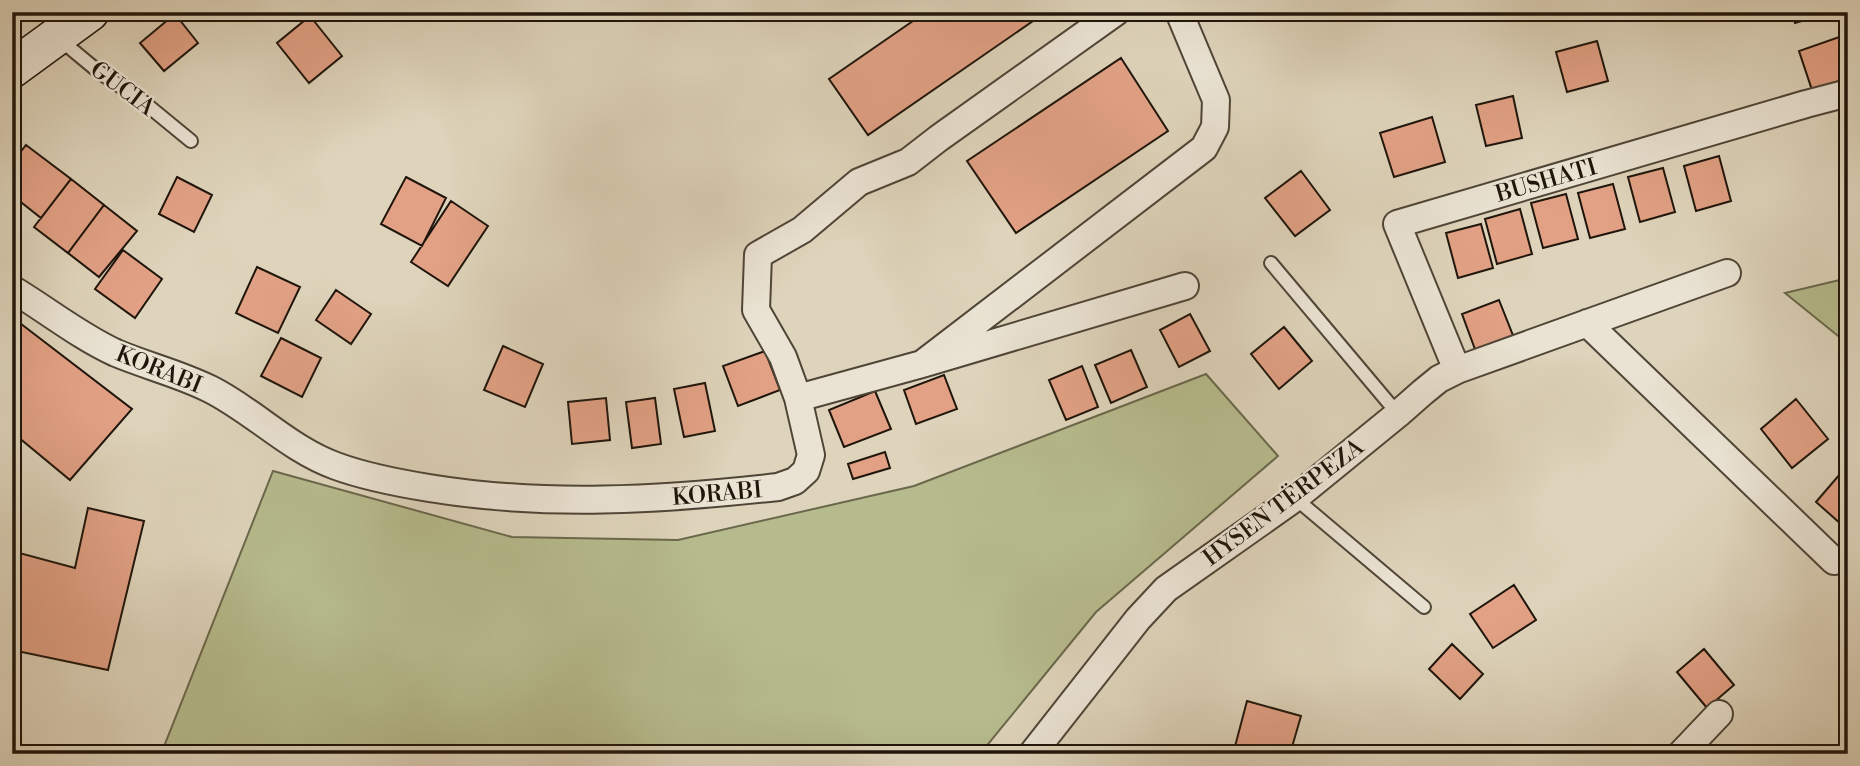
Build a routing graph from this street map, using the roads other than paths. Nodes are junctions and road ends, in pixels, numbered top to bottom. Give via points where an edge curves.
1 (90, 12) edge
2 (1116, 12) edge
3 (1180, 12) edge
4 (55, 36) junction
5 (12, 69) edge
6 (1848, 93) edge
7 (191, 141) dead end
8 (1270, 263) dead end
9 (1727, 273) dead end
10 (1185, 286) dead end
11 (12, 289) edge
12 (1587, 323) junction
13 (922, 364) junction
14 (1457, 370) junction
15 (798, 398) junction
16 (1398, 414) junction
17 (1295, 498) junction
18 (1834, 561) dead end
19 (1424, 607) dead end
20 (1719, 714) dead end
21 (1032, 754) edge
22 (1681, 754) edge

1 - 4 street
2 - 15 street, KORABI via 908,162 859,182 802,230 758,255 756,310 783,357
3 - 13 street via 1216,100 1215,127 1204,148
4 - 5 street
4 - 7 lane, GUCIA
6 - 14 street, BUSHATI via 1397,224
8 - 16 lane
9 - 12 street, HYSEN TËRPEZA
10 - 13 street
11 - 15 street, KORABI via 113,352 236,402 324,461 366,475 464,494 511,499 642,499 778,487 806,471 811,455
12 - 14 street, HYSEN TËRPEZA
12 - 18 street
13 - 15 street
14 - 16 street, HYSEN TËRPEZA via 1438,379
16 - 17 street, HYSEN TËRPEZA
17 - 19 lane
17 - 21 street, HYSEN TËRPEZA via 1166,589
20 - 22 street

